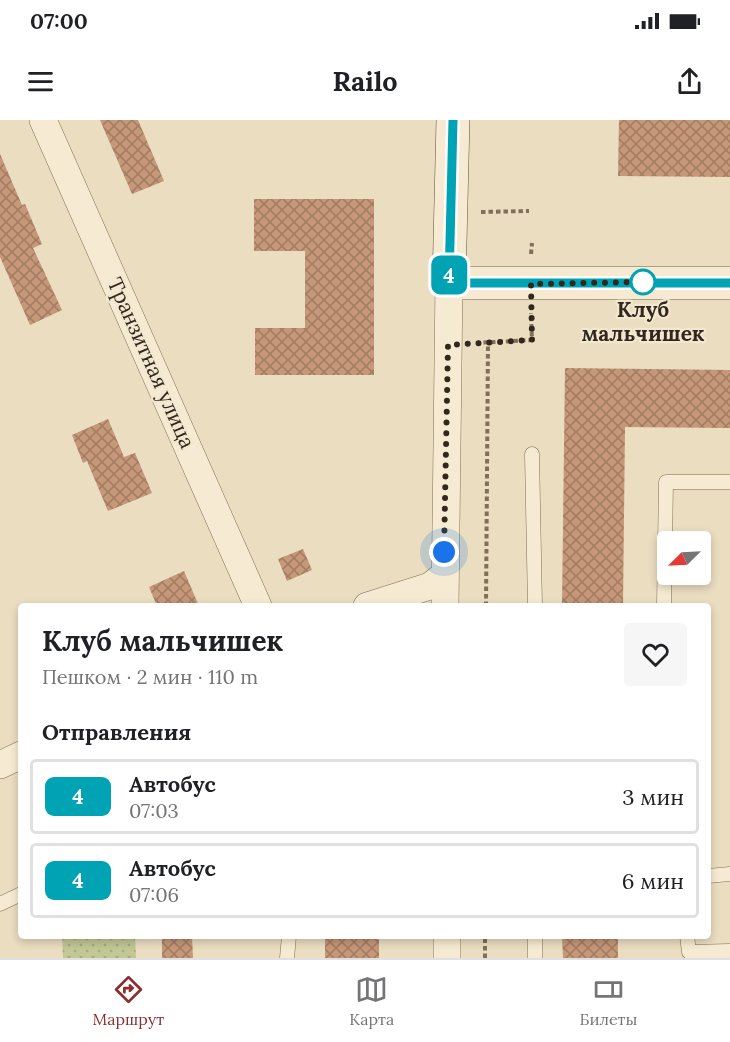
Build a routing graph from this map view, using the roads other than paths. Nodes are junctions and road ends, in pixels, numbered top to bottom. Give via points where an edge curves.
1 (43, 120) edge
2 (453, 120) edge
3 (449, 283) junction
4 (730, 283) edge
5 (532, 453) dead end
6 (730, 482) edge
7 (434, 593) edge
8 (257, 603) edge
9 (382, 603) edge
10 (535, 603) edge
11 (664, 603) edge
12 (18, 757) edge
13 (0, 765) edge
14 (730, 874) edge
15 (711, 876) edge
16 (18, 895) edge
17 (0, 904) edge
18 (289, 939) edge
19 (447, 939) edge
20 (535, 939) edge
21 (687, 939) edge
22 (730, 951) edge
23 (288, 958) edge
24 (447, 958) edge
25 (535, 958) edge

1 - 8 street, Транзитная улица
2 - 3 street
3 - 4 street
3 - 7 street
5 - 10 lane
6 - 11 lane via 666,482
7 - 9 street
12 - 13 street
14 - 15 lane
16 - 17 lane
18 - 23 lane
19 - 24 street
20 - 25 lane
21 - 22 lane via 689,952

